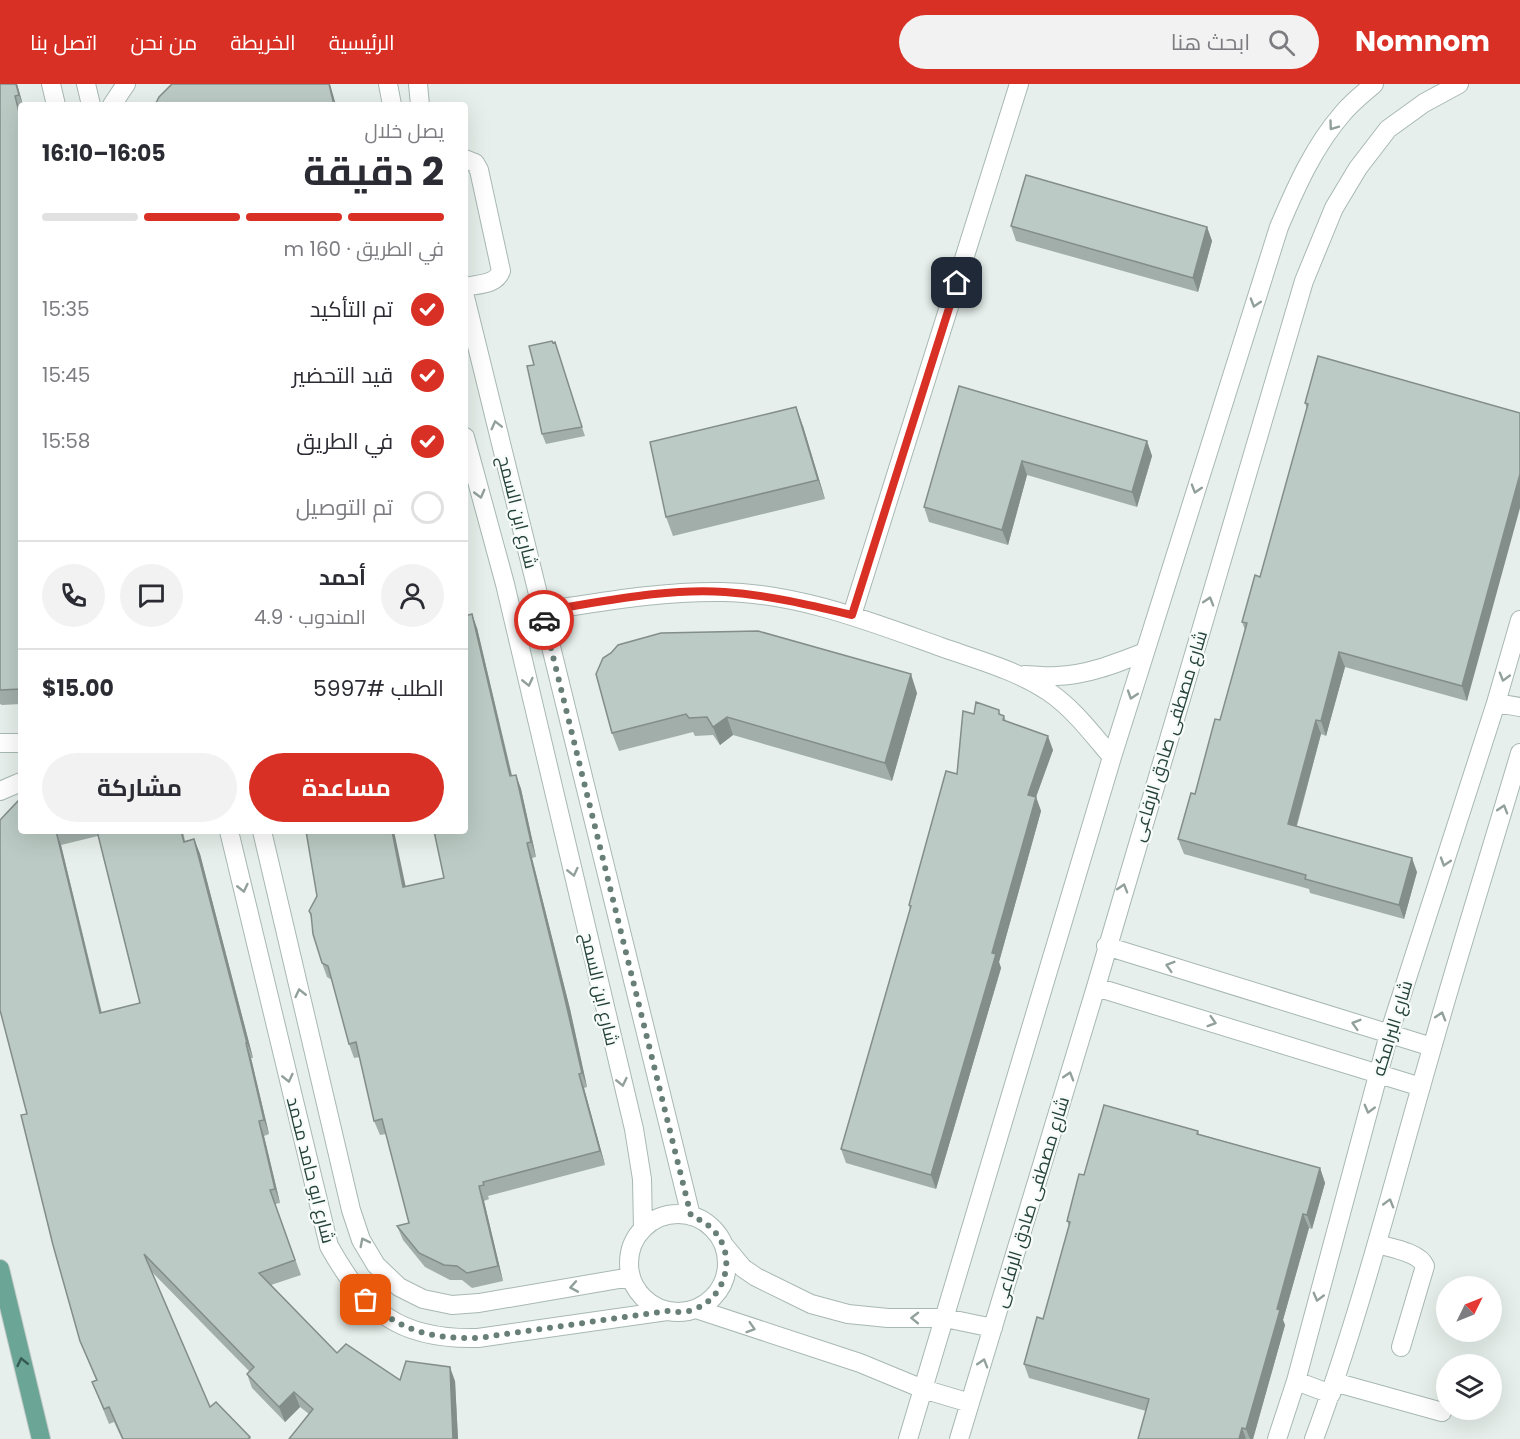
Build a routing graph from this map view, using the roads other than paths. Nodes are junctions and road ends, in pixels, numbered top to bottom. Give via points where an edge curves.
1 (51, 84) edge
2 (86, 84) edge
3 (126, 84) edge
4 (388, 84) edge
5 (418, 84) edge
6 (1019, 84) edge
7 (1374, 84) edge
8 (1459, 84) edge
9 (55, 102) edge
10 (90, 102) edge
11 (114, 102) edge
12 (391, 102) edge
13 (420, 102) edge
14 (468, 160) edge
15 (468, 286) edge
16 (468, 309) edge
17 (468, 448) edge
18 (542, 611) junction
19 (852, 615) junction
20 (1519, 626) edge
21 (1145, 652) junction
22 (1022, 675) junction
23 (1497, 703) junction
24 (1520, 707) edge
25 (0, 743) edge
26 (18, 743) edge
27 (1520, 753) edge
28 (1112, 757) junction
29 (18, 783) edge
30 (0, 791) edge
31 (230, 834) edge
32 (263, 834) edge
33 (1106, 946) junction
34 (1096, 987) junction
35 (1389, 1034) junction
36 (1432, 1047) junction
37 (1379, 1073) junction
38 (1421, 1087) junction
39 (691, 1216) junction
40 (643, 1229) junction
41 (1377, 1244) junction
42 (724, 1245) junction
43 (0, 1269) edge
44 (631, 1277) junction
45 (696, 1309) junction
46 (667, 1311) junction
47 (945, 1318) junction
48 (993, 1328) junction
49 (1401, 1347) dead end
50 (1296, 1381) junction
51 (1332, 1388) junction
52 (923, 1389) junction
53 (32, 1402) junction
54 (970, 1403) junction
55 (1436, 1411) edge
56 (41, 1439) edge
57 (52, 1439) edge
58 (908, 1439) edge
59 (959, 1439) edge
60 (1277, 1439) edge
61 (1314, 1439) edge

1 - 9 street
2 - 10 street
3 - 11 street
4 - 12 street
5 - 13 street
6 - 19 street
7 -> 21 street via 1344,112 1321,143 1297,184 1279,227
33 -> 8 street, شارع مصطفى صادق الرفاعى via 1304,281 1334,208 1358,168 1389,129
14 - 15 street via 478,170 501,271 494,281
18 -> 16 street, شارع ابن السمح
17 -> 40 street, شارع ابن السمح via 505,585 634,1129 642,1179
18 - 19 street via 652,594 725,592 772,597
18 - 39 street, شارع ابن السمح
19 - 22 street
20 -> 23 street, شارع البرامكه
21 - 22 street via 1084,672
21 -> 28 street
22 - 28 street via 1073,712
23 - 24 street
23 -> 35 street, شارع البرامكه
25 - 26 street
36 -> 27 street
28 - 47 street
29 - 30 street
31 -> 46 street, شارع ابو حامد محمد via 329,1246 366,1300 383,1315 415,1332 449,1339
44 -> 32 street, شارع ابو حامد محمد via 452,1305 423,1299 399,1287 376,1265 361,1240 351,1210
33 - 34 street, شارع مصطفى صادق الرفاعى
35 -> 33 street
34 -> 37 street
48 -> 34 street, شارع مصطفى صادق الرفاعى
35 - 36 street
35 - 37 street, شارع البرامكه
36 - 38 street
37 - 38 street
37 -> 50 street, شارع البرامكه
41 -> 38 street
39 - 40 street via 665,1216
39 - 42 street via 705,1222
40 - 44 street via 630,1251
41 - 49 street via 1417,1257 1425,1266
41 - 51 street
42 - 45 street via 727,1264 723,1283 712,1299
47 -> 42 street via 848,1314 811,1304 756,1277
53 -> 43 main road
44 - 46 street via 645,1299
45 - 46 street
45 -> 52 street via 851,1359
47 - 48 street
47 - 52 street
54 -> 48 street, شارع مصطفى صادق الرفاعى
50 - 51 street
50 - 60 street, شارع البرامكه
51 - 55 street
51 - 61 street
52 - 54 street
52 - 58 street
53 - 56 main road
53 - 57 street
54 - 59 street, شارع مصطفى صادق الرفاعى

